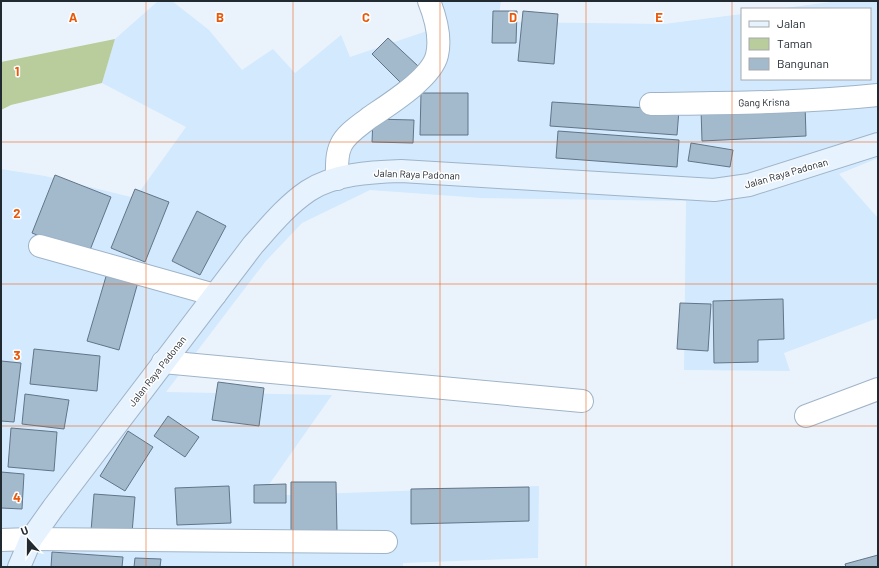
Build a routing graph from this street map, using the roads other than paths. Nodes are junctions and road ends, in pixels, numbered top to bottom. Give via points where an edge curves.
1 (429, 1) edge
2 (878, 95) edge
3 (651, 104) dead end
4 (878, 144) edge
5 (337, 179) junction
6 (40, 246) dead end
7 (215, 296) junction
8 (163, 362) junction
9 (878, 389) edge
10 (582, 401) dead end
11 (806, 416) dead end
12 (31, 539) junction
13 (1, 540) edge
14 (386, 542) dead end
15 (19, 567) edge

1 - 5 street via 438,33 437,55 425,75 406,92 353,129 341,145 337,161
2 - 3 street, Gang Krisna via 772,102
4 - 5 main road, Jalan Raya Padonan via 749,185 714,190 401,171 369,172
5 - 7 main road, Jalan Raya Padonan via 309,190 282,212 253,245
6 - 7 street
7 - 8 main road, Jalan Raya Padonan
8 - 10 street
8 - 12 main road, Jalan Raya Padonan
9 - 11 street
12 - 13 street
12 - 14 street
12 - 15 main road, Jalan Raya Padonan

